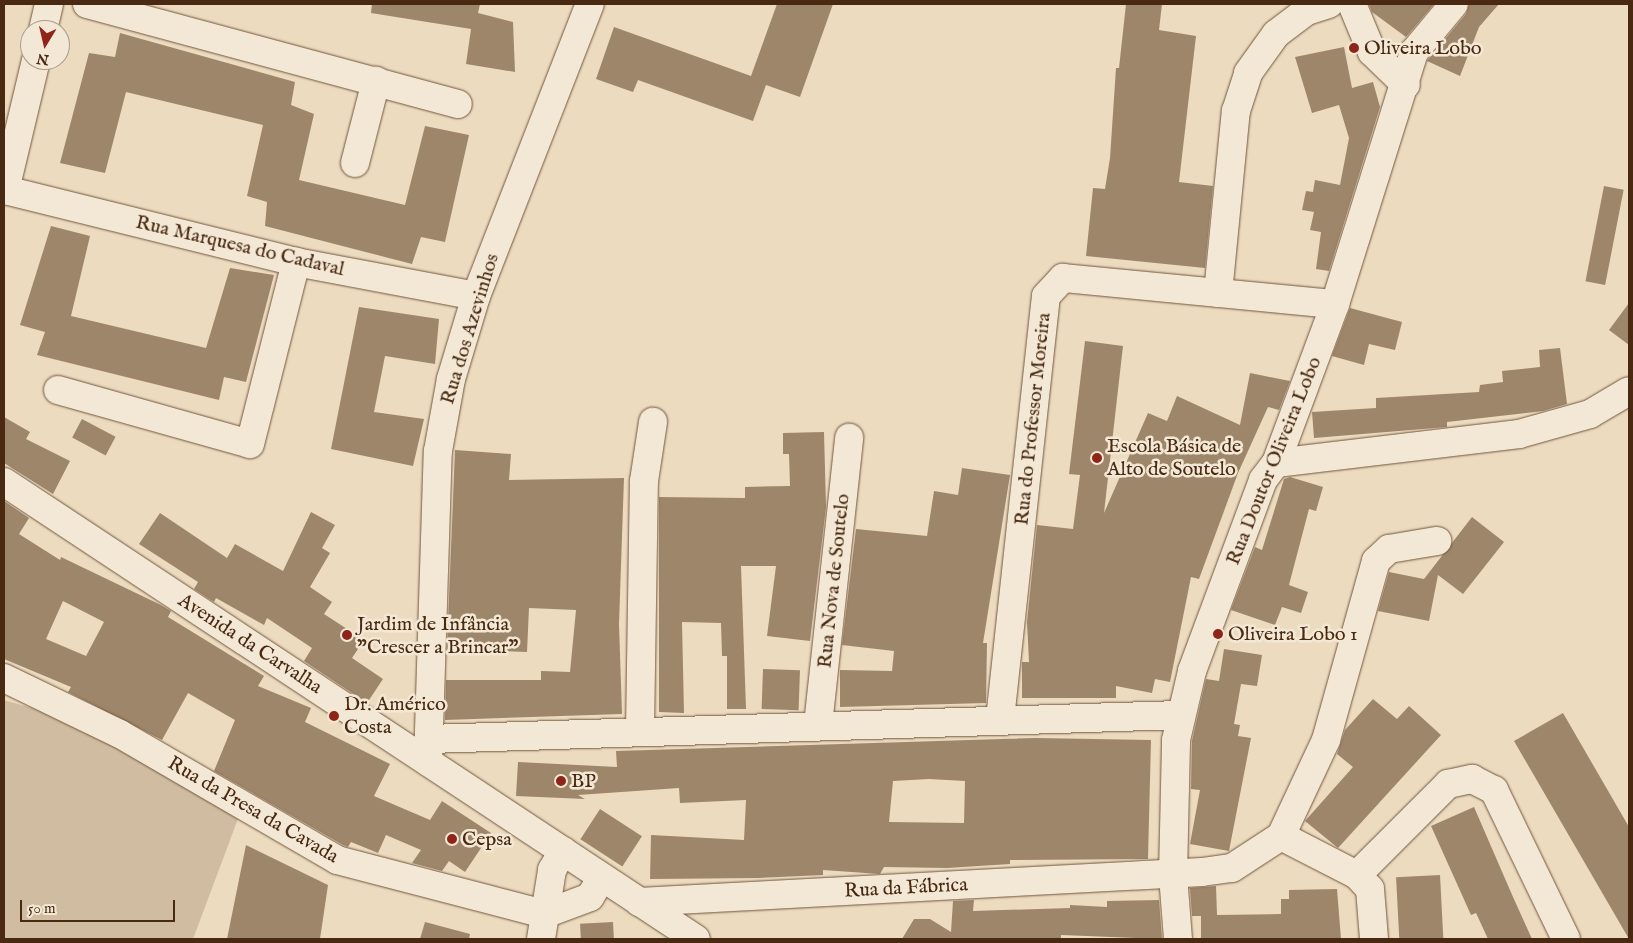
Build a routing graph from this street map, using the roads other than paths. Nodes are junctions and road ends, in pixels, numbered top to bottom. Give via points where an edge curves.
1 (49, 4) edge
2 (87, 4) edge
3 (590, 4) edge
4 (1329, 4) edge
5 (1352, 4) edge
6 (1454, 4) edge
7 (45, 20) edge
8 (34, 70) edge
9 (376, 81) junction
10 (1406, 85) junction
11 (458, 104) dead end
12 (355, 163) dead end
13 (296, 262) junction
14 (1218, 293) junction
15 (476, 296) junction
16 (1335, 304) junction
17 (58, 390) dead end
18 (1629, 391) edge
19 (653, 422) dead end
20 (849, 438) dead end
21 (1276, 463) junction
22 (4, 482) edge
23 (1436, 541) dead end
24 (4, 678) edge
25 (1180, 715) junction
26 (1000, 719) junction
27 (818, 725) junction
28 (640, 730) junction
29 (429, 750) junction
30 (1282, 836) junction
31 (562, 851) junction
32 (1173, 875) junction
33 (1356, 875) junction
34 (602, 877) junction
35 (639, 902) junction
36 (543, 927) edge
37 (696, 939) edge
38 (1178, 939) edge
39 (1374, 939) edge
40 (1566, 939) edge

1 - 7 street
2 - 9 street
3 - 15 street, Rua dos Azevinhos
4 - 14 street via 1307,11 1276,34 1248,73 1236,111
5 - 10 street via 1372,52
6 - 10 street, Rua Doutor Oliveira Lobo via 1414,52
8 - 13 street, Rua Marquesa do Cadaval via 5,190
9 - 11 street
9 - 12 street
10 - 16 street, Rua Doutor Oliveira Lobo
13 - 15 street, Rua Marquesa do Cadaval
13 - 17 street via 250,444
14 - 16 street, Rua do Professor Moreira
14 - 26 street, Rua do Professor Moreira via 1062,278 1046,296
15 - 29 street, Rua dos Azevinhos via 451,379 438,451
16 - 21 street, Rua Doutor Oliveira Lobo
18 - 21 street via 1590,414 1519,434
19 - 28 street via 644,481
20 - 27 street, Rua Nova de Soutelo
21 - 25 street, Rua Doutor Oliveira Lobo via 1263,480 1192,671
22 - 29 street, Avenida da Carvalha
23 - 30 street via 1389,548 1376,561 1326,740
24 - 36 street, Rua da Presa da Cavada via 120,734 337,860
25 - 26 street
25 - 32 street, Rua Doutor Oliveira Lobo via 1176,740
26 - 27 street
27 - 28 street
28 - 29 street
29 - 31 street, Avenida da Carvalha
30 - 32 street, Rua da Fábrica via 1232,868
30 - 33 street
31 - 34 street, Avenida da Carvalha
31 - 36 street via 552,870
32 - 35 street, Rua da Fábrica
32 - 38 street, Rua Doutor Oliveira Lobo
33 - 39 street via 1370,889
33 - 40 street via 1448,784 1472,780 1494,790
34 - 35 street, Avenida da Carvalha
34 - 36 street via 590,896
35 - 37 street, Avenida da Carvalha

